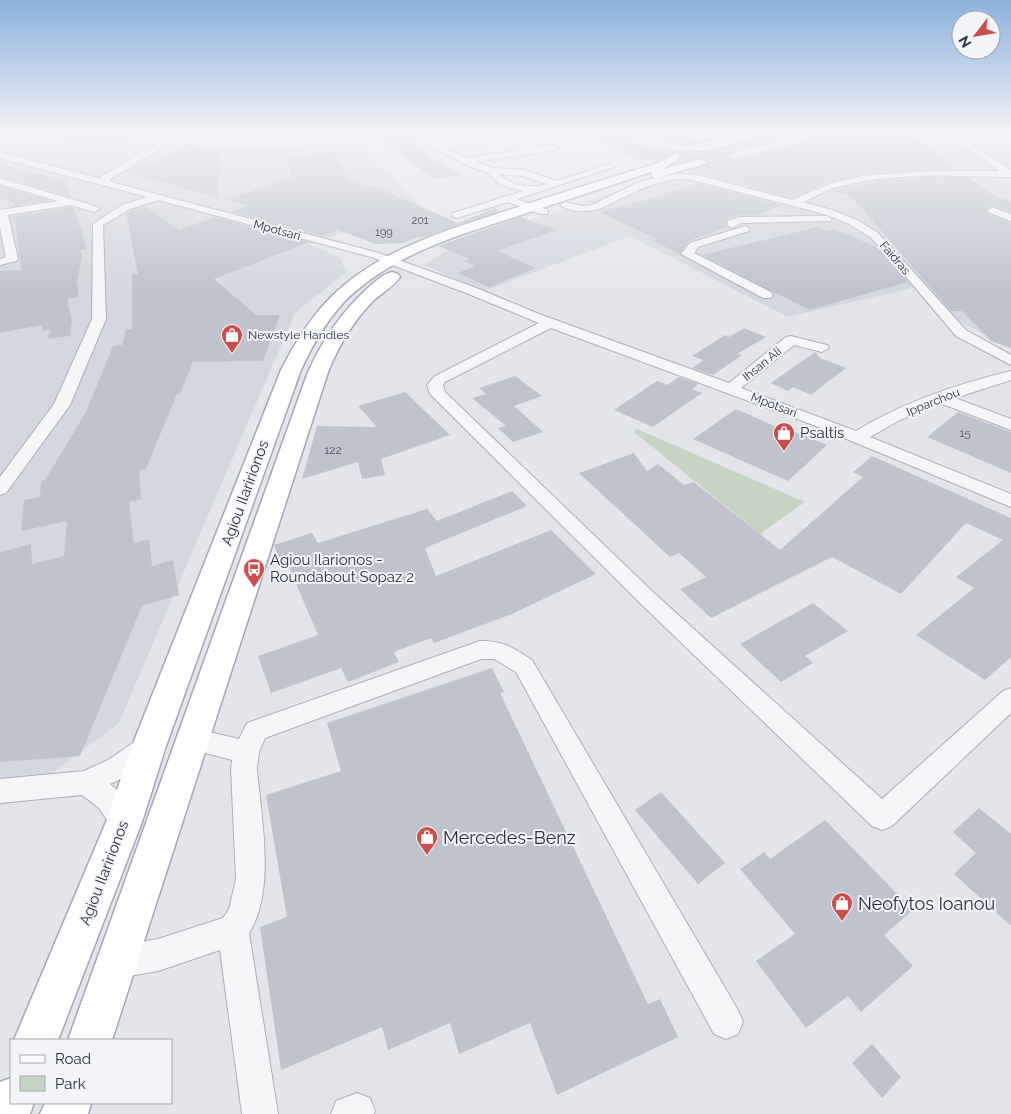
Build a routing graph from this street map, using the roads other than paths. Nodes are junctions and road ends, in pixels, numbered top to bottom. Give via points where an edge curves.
1 (21, 187) edge
2 (121, 187) edge
3 (519, 187) edge
4 (548, 187) edge
5 (592, 187) edge
6 (617, 187) edge
7 (639, 187) edge
8 (734, 187) edge
9 (832, 187) edge
10 (534, 191) junction
11 (157, 197) junction
12 (508, 200) junction
13 (73, 202) junction
14 (795, 202) junction
15 (564, 205) junction
16 (529, 207) junction
17 (94, 208) dead end
18 (992, 210) dead end
19 (4, 211) edge
20 (544, 212) junction
21 (457, 215) dead end
22 (840, 217) junction
23 (1011, 218) edge
24 (0, 262) edge
25 (394, 266) junction
26 (768, 295) dead end
27 (542, 320) junction
28 (822, 348) dead end
29 (1011, 361) edge
30 (1011, 375) edge
31 (731, 389) junction
32 (939, 397) junction
33 (1011, 425) edge
34 (859, 437) junction
35 (0, 489) edge
36 (1011, 501) edge
37 (1011, 698) edge
38 (192, 739) junction
39 (150, 746) junction
40 (246, 752) junction
41 (86, 783) junction
42 (0, 791) edge
43 (124, 822) junction
44 (233, 930) junction
45 (118, 962) junction
46 (726, 1022) dead end
47 (36, 1039) edge
48 (90, 1039) edge
49 (260, 1114) edge

1 - 13 street
2 - 11 street, Mpotsari
3 - 10 street
4 - 10 street
5 - 16 main road, Agiou Ilaririonos
6 - 15 main road, Agiou Ilaririonos
7 - 15 street, Faidras via 596,208
8 - 14 street, Faidras
9 - 14 street
10 - 12 street
11 - 25 street, Mpotsari
11 - 35 street via 126,207 98,224 99,319 62,405
12 - 16 street
12 - 21 street
13 - 17 street
13 - 19 street
14 - 22 street, Faidras
15 - 20 main road, Agiou Ilaririonos
16 - 20 street
16 - 25 main road, Agiou Ilaririonos via 440,238
18 - 23 street
19 - 24 street via 12,260
20 - 25 main road, Agiou Ilaririonos
22 - 26 street via 802,227 745,229 694,245 687,254
22 - 29 street, Faidras via 874,235 961,333
25 - 27 street, Mpotsari via 436,287
25 - 38 main road, Agiou Ilaririonos via 352,312 328,346
25 - 39 main road, Agiou Ilaririonos via 348,290 326,312 315,325 291,370
27 - 31 street, Mpotsari
27 - 37 street via 440,379 435,385 438,394 647,598 882,817
28 - 31 street, Ihsan Ali via 791,340
30 - 32 street, Ipparchou
31 - 34 street, Mpotsari
32 - 33 street
32 - 34 street, Ipparchou via 875,426
34 - 36 street, Mpotsari
38 - 40 street
38 - 45 main road, Agiou Ilaririonos
39 - 41 street via 117,768
39 - 43 main road, Agiou Ilaririonos
40 - 44 street via 244,769 251,879 243,915
40 - 46 street via 256,731 480,650 498,650 524,666
41 - 42 street
41 - 43 street via 109,798
43 - 47 main road, Agiou Ilaririonos
44 - 45 street via 158,956
44 - 49 street
45 - 48 main road, Agiou Ilaririonos

